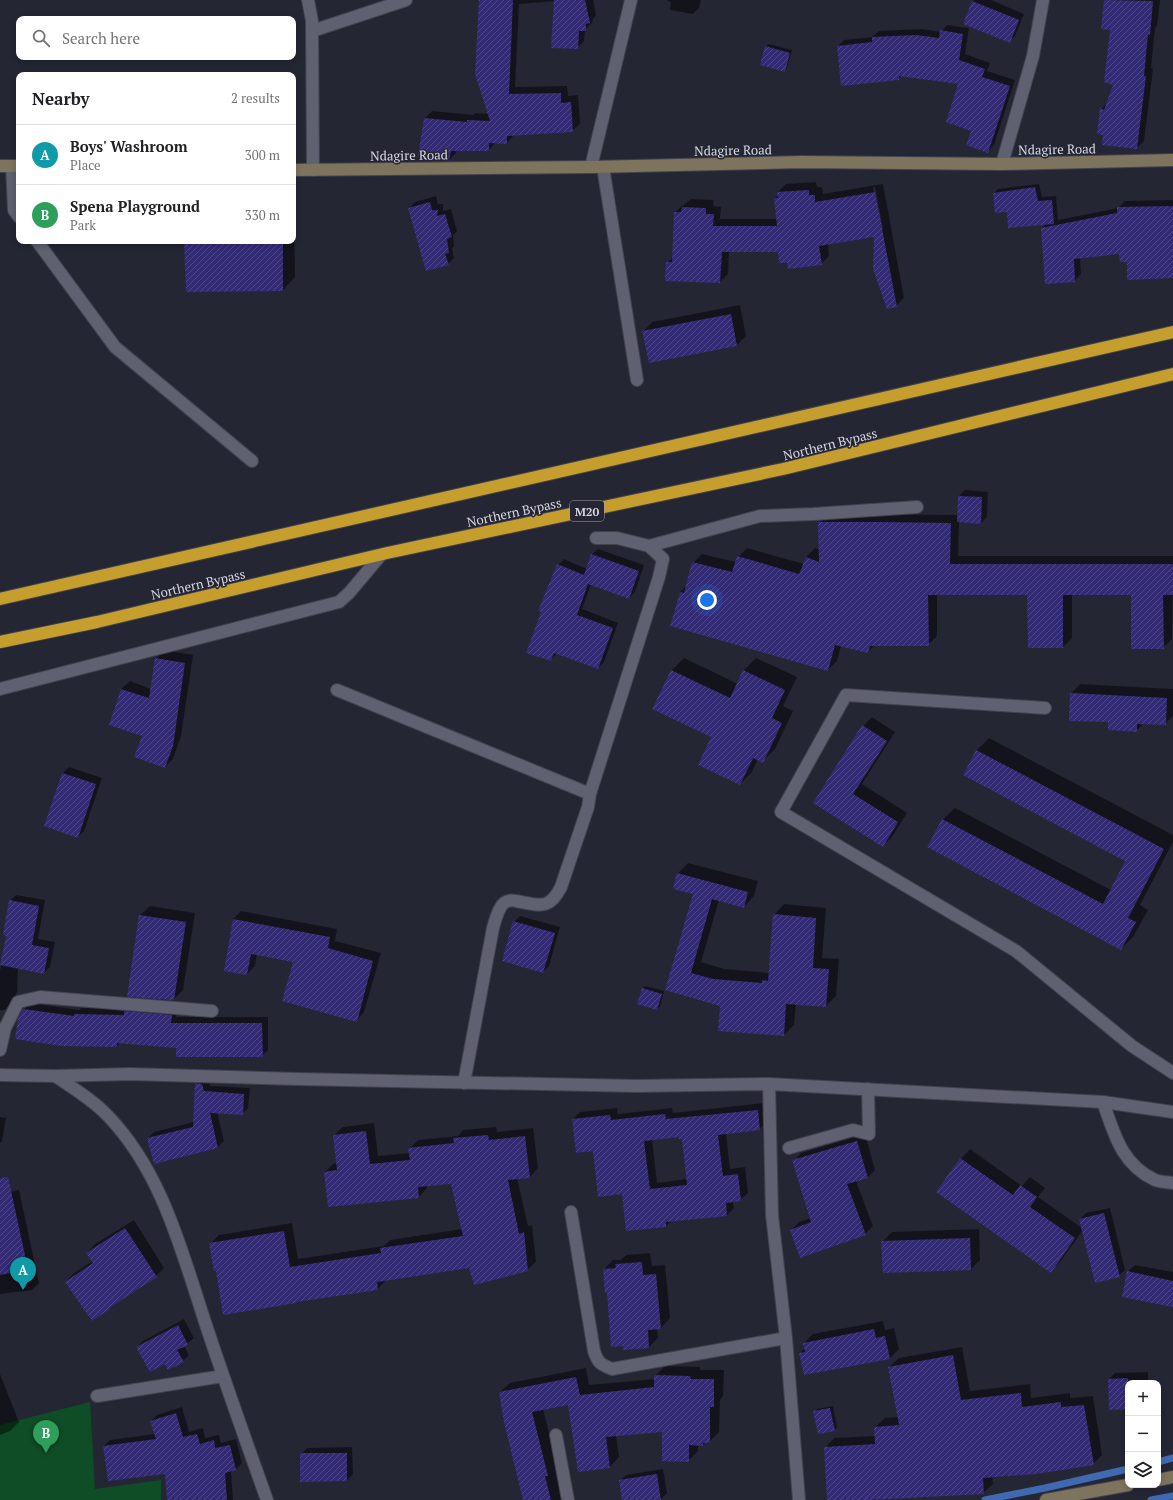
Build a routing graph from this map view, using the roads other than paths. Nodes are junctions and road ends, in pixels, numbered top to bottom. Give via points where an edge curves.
1 (308, 0) edge
2 (406, 0) edge
3 (632, 0) edge
4 (1043, 0) edge
5 (312, 31) junction
6 (1173, 160) edge
7 (1002, 164) junction
8 (10, 166) edge
9 (597, 167) junction
10 (296, 170) edge
11 (313, 170) junction
12 (16, 213) edge
13 (39, 244) edge
14 (1173, 332) edge
15 (1173, 374) edge
16 (637, 380) dead end
17 (252, 461) dead end
18 (917, 507) dead end
19 (596, 538) dead end
20 (649, 546) junction
21 (381, 555) junction
22 (0, 599) edge
23 (0, 642) edge
24 (0, 689) edge
25 (336, 690) dead end
26 (1045, 708) dead end
27 (590, 794) junction
28 (212, 1011) dead end
29 (0, 1050) edge
30 (1173, 1073) edge
31 (0, 1075) edge
32 (55, 1076) junction
33 (464, 1083) junction
34 (769, 1084) junction
35 (868, 1089) junction
36 (1103, 1102) junction
37 (1173, 1112) edge
38 (789, 1148) dead end
39 (1173, 1183) edge
40 (572, 1212) dead end
41 (786, 1338) junction
42 (223, 1376) junction
43 (97, 1396) dead end
44 (556, 1435) dead end
45 (1173, 1477) edge
46 (1161, 1479) edge
47 (1125, 1486) edge
48 (1074, 1497) edge
49 (267, 1500) edge
50 (568, 1500) edge
51 (799, 1500) edge
52 (1046, 1500) edge

1 - 5 street
2 - 5 street
3 - 9 street
4 - 7 street via 1033,56
5 - 11 street
6 - 7 street, Ndagire Road
7 - 9 street, Ndagire Road via 801,162
8 - 12 street
9 - 11 street, Ndagire Road
9 - 16 street
10 - 11 street, Ndagire Road
13 - 17 street via 115,347
14 - 22 highway
15 - 21 highway, Northern Bypass / M20 via 783,469
18 - 20 street via 760,516
19 - 20 street via 617,538
20 - 27 street via 663,560
21 - 23 highway, Northern Bypass / M20 via 97,622
21 - 24 street via 339,602
25 - 27 street
26 - 30 street via 846,695 781,812 1016,951 1132,1046
27 - 33 street via 556,897 545,905 510,900 504,903 498,912
28 - 29 street via 40,997 18,1002 5,1028
31 - 32 street
32 - 33 street via 130,1074
32 - 42 street via 108,1115 150,1172 171,1220
33 - 34 street via 637,1086
34 - 35 street
34 - 41 street via 772,1215
35 - 36 street
35 - 38 street via 868,1134 853,1130
36 - 37 street
36 - 39 street via 1120,1148 1135,1167 1156,1181
40 - 41 street via 594,1351 597,1361 603,1366 612,1369
41 - 51 street
42 - 43 street
42 - 49 street
44 - 50 street
45 - 46 street
47 - 48 street
48 - 52 street

